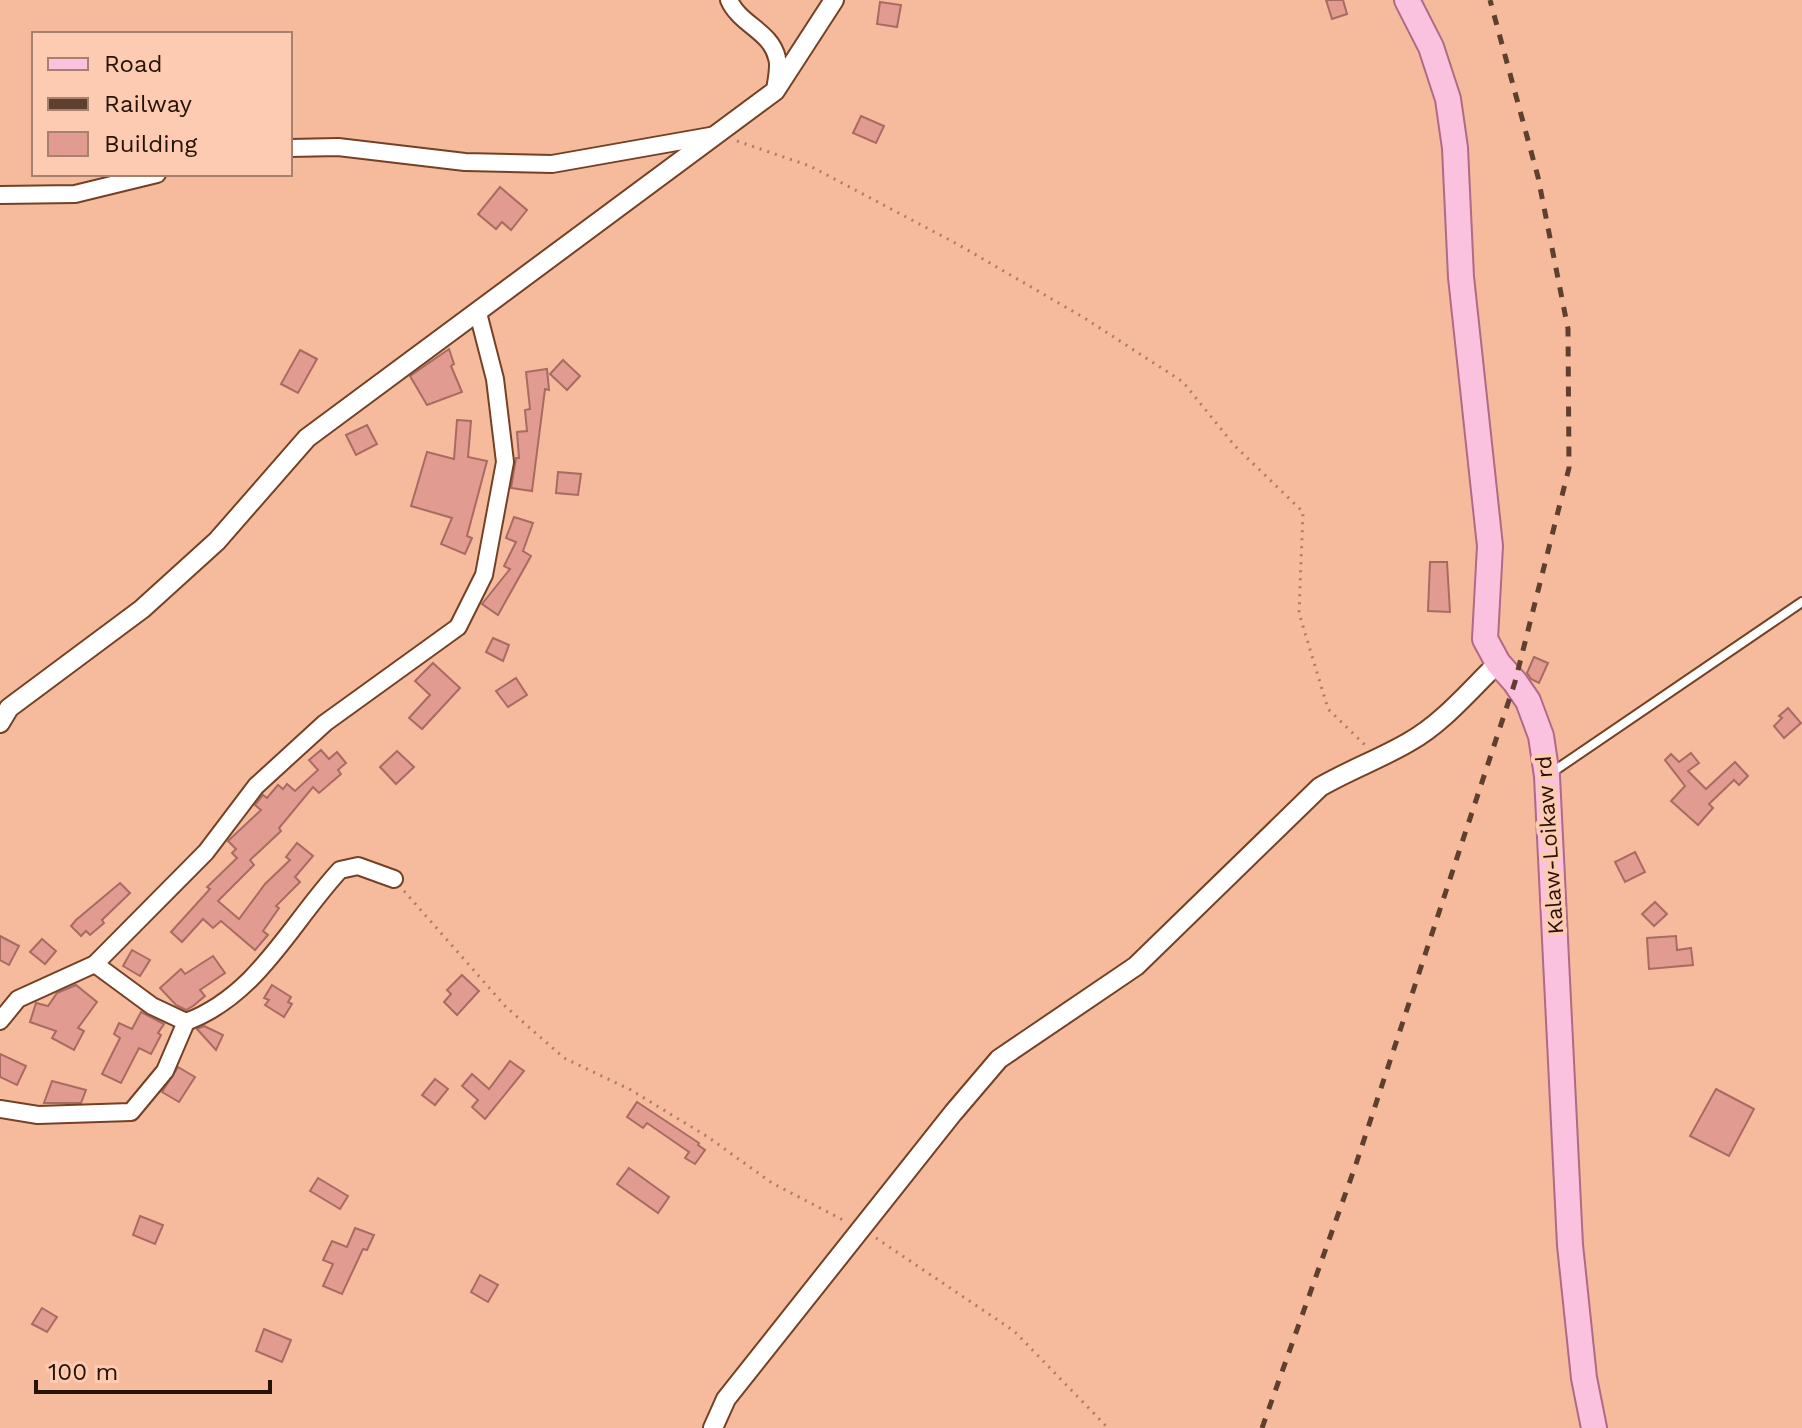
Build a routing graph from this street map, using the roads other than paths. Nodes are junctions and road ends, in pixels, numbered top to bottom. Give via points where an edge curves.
1 (729, 0) edge
2 (834, 0) edge
3 (1407, 0) edge
4 (775, 91) junction
5 (718, 135) junction
6 (292, 148) edge
7 (149, 176) edge
8 (0, 195) edge
9 (478, 313) junction
10 (1802, 602) edge
11 (1498, 663) junction
12 (3, 712) edge
13 (1547, 776) junction
14 (394, 879) road end
15 (95, 964) junction
16 (0, 1021) edge
17 (186, 1022) junction
18 (0, 1109) edge
19 (713, 1428) edge
20 (1594, 1428) edge

1 - 4 street via 734,12 766,36 778,59
2 - 4 street
3 - 11 main road, Kalaw-Loikaw rd via 1431,47 1448,99 1455,148 1461,277 1490,546 1485,639
4 - 5 street
5 - 6 street via 552,164
5 - 9 street
7 - 8 street via 75,194
9 - 12 street via 307,438 217,541 142,609
9 - 15 street via 495,379 505,462 484,575 458,627 325,723 256,786 206,852
10 - 13 lane
11 - 13 main road, Kalaw-Loikaw rd via 1528,701 1541,736
11 - 19 street via 1426,731 1320,787 1136,966 999,1059 726,1399
13 - 20 main road, Kalaw-Loikaw rd via 1570,1245
14 - 17 street via 358,866 340,870 247,985 210,1013
15 - 16 street via 18,999
15 - 17 street via 152,1006
17 - 18 street via 165,1071 131,1112 38,1115

